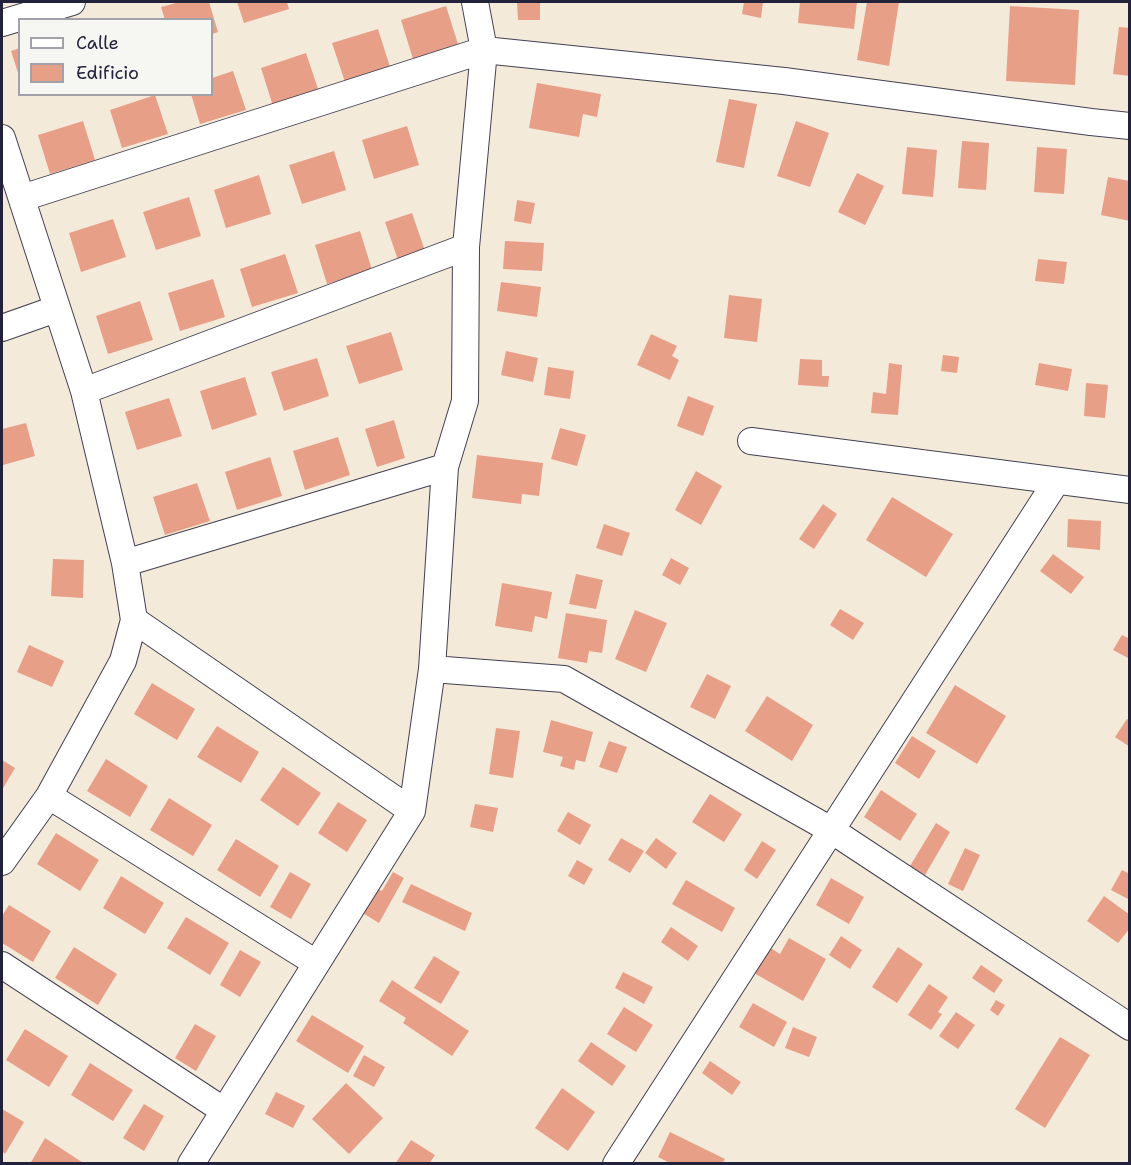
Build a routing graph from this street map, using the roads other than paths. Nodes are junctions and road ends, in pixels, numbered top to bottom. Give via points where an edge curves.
1 (72, 2) edge
2 (475, 2) edge
3 (18, 18) edge
4 (19, 18) edge
5 (2, 23) edge
6 (484, 50) junction
7 (1130, 126) edge
8 (2, 138) edge
9 (22, 198) junction
10 (466, 247) junction
11 (56, 309) junction
12 (2, 328) edge
13 (84, 392) junction
14 (751, 441) dead end
15 (445, 467) junction
16 (1056, 482) junction
17 (1130, 490) edge
18 (125, 563) junction
19 (134, 620) junction
20 (432, 669) junction
21 (49, 796) junction
22 (412, 811) junction
23 (831, 830) junction
24 (2, 862) edge
25 (316, 963) junction
26 (2, 965) edge
27 (1130, 1027) edge
28 (223, 1110) junction
29 (191, 1164) edge
30 (616, 1164) edge

1 - 4 street
2 - 6 street
3 - 5 street
6 - 7 street via 784,81
6 - 9 street
6 - 10 street
8 - 9 street
9 - 11 street
10 - 13 street
10 - 15 street via 465,401
11 - 12 street
11 - 13 street
13 - 18 street
14 - 16 street
15 - 18 street
15 - 20 street
16 - 17 street
16 - 23 street
18 - 19 street
19 - 21 street via 123,661
19 - 22 street
20 - 22 street
20 - 23 street via 564,679
21 - 24 street
21 - 25 street
22 - 25 street
23 - 27 street
23 - 30 street
25 - 28 street
26 - 28 street
28 - 29 street

